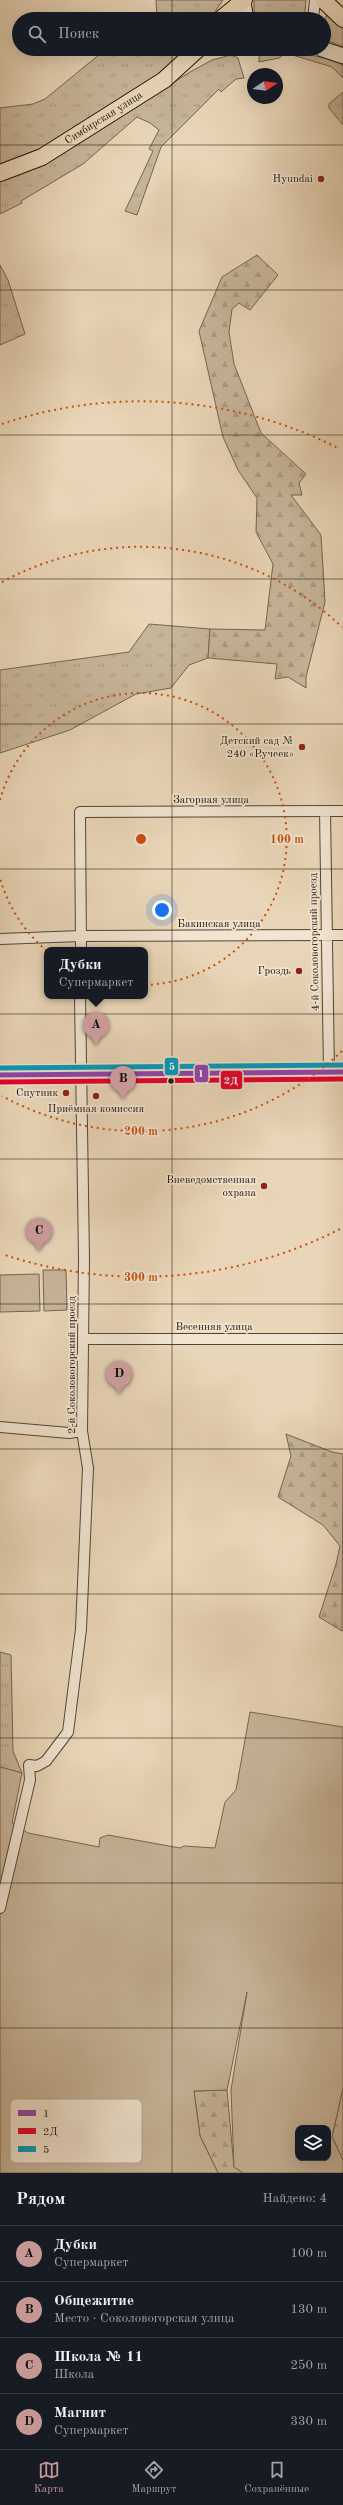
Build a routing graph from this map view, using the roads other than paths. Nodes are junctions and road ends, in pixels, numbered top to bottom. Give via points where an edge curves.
1 (315, 0) edge
2 (323, 0) edge
3 (243, 1) edge
4 (227, 12) edge
5 (245, 12) edge
6 (314, 12) edge
7 (343, 19) edge
8 (331, 52) edge
9 (190, 56) edge
10 (343, 56) edge
11 (0, 173) edge
12 (325, 811) junction
13 (343, 811) edge
14 (327, 935) junction
15 (343, 935) edge
16 (81, 936) junction
17 (0, 939) edge
18 (81, 947) edge
19 (80, 999) edge
20 (336, 1072) edge
21 (81, 1074) junction
22 (0, 1075) edge
23 (84, 1338) junction
24 (343, 1339) edge
25 (0, 1427) edge
26 (82, 1431) junction
27 (0, 1908) edge

1 - 6 street
2 - 7 main road
3 - 4 main road
3 - 5 main road
8 - 10 main road
9 - 11 main road, Симбирская улица via 164,80 42,157
12 - 13 street, Загорная улица
12 - 14 street, 4-й Соколовогорский проезд
12 - 16 street, Загорная улица via 80,812
14 - 15 street, Бакинская улица
14 - 16 street, Бакинская улица
14 - 20 street, 4-й Соколовогорский проезд
16 - 17 street, Бакинская улица
16 - 18 street
19 - 21 street, 2-й Соколовогорский проезд
20 - 21 main road
21 - 22 main road
21 - 23 street, 2-й Соколовогорский проезд
23 - 24 street, Весенняя улица
23 - 26 street, 2-й Соколовогорский проезд
25 - 26 street via 69,1433
26 - 27 street, 2-й Соколовогорский проезд via 88,1468 84,1573 81,1629 68,1732 46,1761 37,1766 30,1766 30,1780

